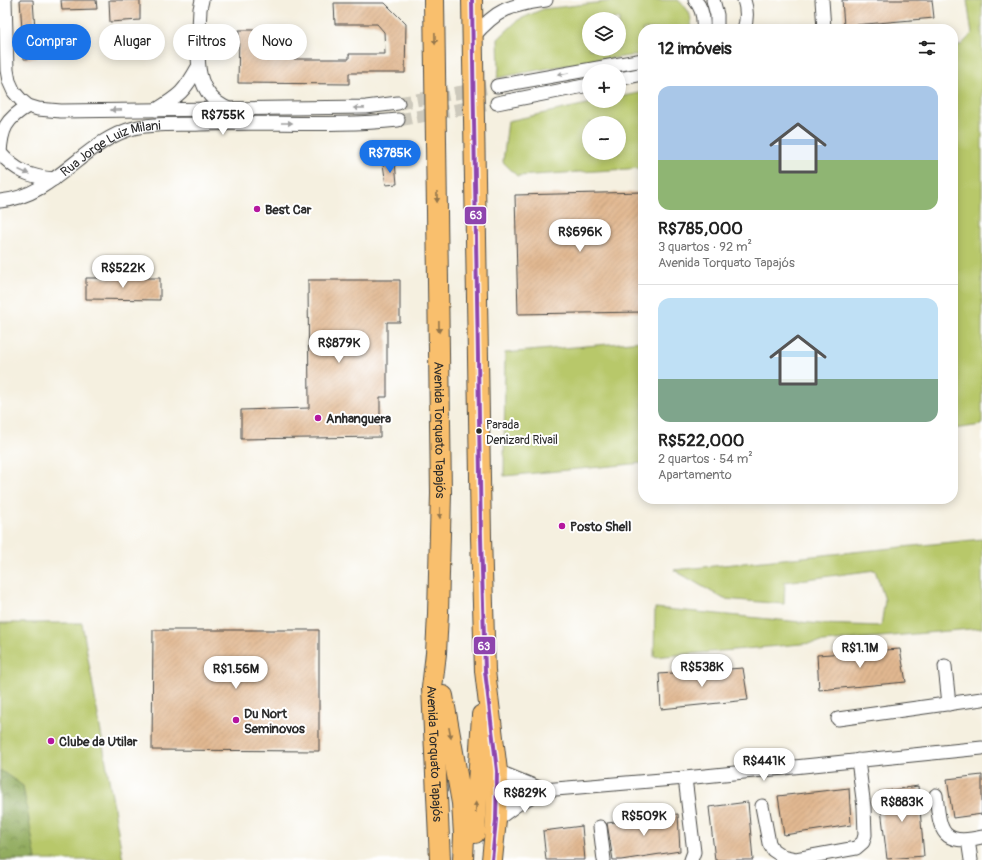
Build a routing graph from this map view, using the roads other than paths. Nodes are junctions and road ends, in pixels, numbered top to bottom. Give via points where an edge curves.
1 (5, 0) edge
2 (202, 0) edge
3 (472, 0) edge
4 (546, 0) edge
5 (695, 0) edge
6 (713, 0) edge
7 (744, 0) edge
8 (822, 0) edge
9 (432, 3) edge
10 (704, 24) edge
11 (717, 24) edge
12 (746, 24) edge
13 (824, 24) edge
14 (473, 37) junction
15 (638, 61) edge
16 (198, 67) junction
17 (638, 75) edge
18 (626, 78) edge
19 (497, 86) tunnel mouth
20 (582, 86) edge
21 (398, 103) tunnel mouth
22 (497, 103) tunnel mouth
23 (28, 106) junction
24 (155, 110) junction
25 (230, 110) junction
26 (398, 120) tunnel mouth
27 (0, 153) edge
28 (54, 179) junction
29 (0, 201) edge
30 (436, 653) junction
31 (945, 666) dead end
32 (485, 671) junction
33 (982, 699) edge
34 (949, 704) junction
35 (838, 719) dead end
36 (982, 748) edge
37 (858, 760) junction
38 (497, 771) junction
39 (686, 778) junction
40 (544, 790) junction
41 (936, 795) dead end
42 (762, 806) dead end
43 (496, 820) junction
44 (600, 827) dead end
45 (982, 837) edge
46 (968, 840) junction
47 (796, 859) edge
48 (440, 860) edge
49 (463, 860) edge
50 (474, 860) edge
51 (492, 860) edge
52 (604, 860) edge
53 (691, 860) edge
54 (971, 860) edge

1 - 23 street via 9,82 14,92
2 - 16 street
3 - 14 highway
4 - 14 street via 515,5 504,10 486,22
5 - 10 street via 699,5
6 - 11 street
7 - 12 street
8 - 13 street
9 -> 30 highway, Avenida Torquato Tapajós via 441,493
14 - 32 highway
15 -> 19 street
16 - 24 street via 183,91 175,99
16 - 25 street via 207,93 221,106
17 - 18 street
20 - 22 street
21 -> 25 street, Rua Jorge Luiz Milani via 366,107
24 -> 23 street, Rua Jorge Luiz Milani via 62,111
23 - 27 street via 18,112 6,126 1,139
24 - 25 street, Rua Jorge Luiz Milani
28 -> 26 street, Rua Jorge Luiz Milani via 93,148 142,126 217,123 369,123
27 -> 28 street via 9,163 25,173
28 - 29 street, Rua Jorge Luiz Milani via 17,199
30 - 48 highway, Avenida Torquato Tapajós via 432,688
30 -> 49 highway via 462,803
31 - 34 street
32 - 38 highway
50 -> 32 highway
33 - 34 street
34 - 35 street
36 - 37 street
37 - 39 street
37 - 47 street via 864,814 865,835 862,842 856,848
38 - 40 street
38 - 43 highway
39 - 40 street
39 - 53 street via 694,852
40 - 43 street
41 - 46 street via 940,824 944,833 952,838
42 - 47 street via 769,843 773,850 782,856
43 - 51 highway
44 - 52 street
45 - 46 street
46 - 54 street

